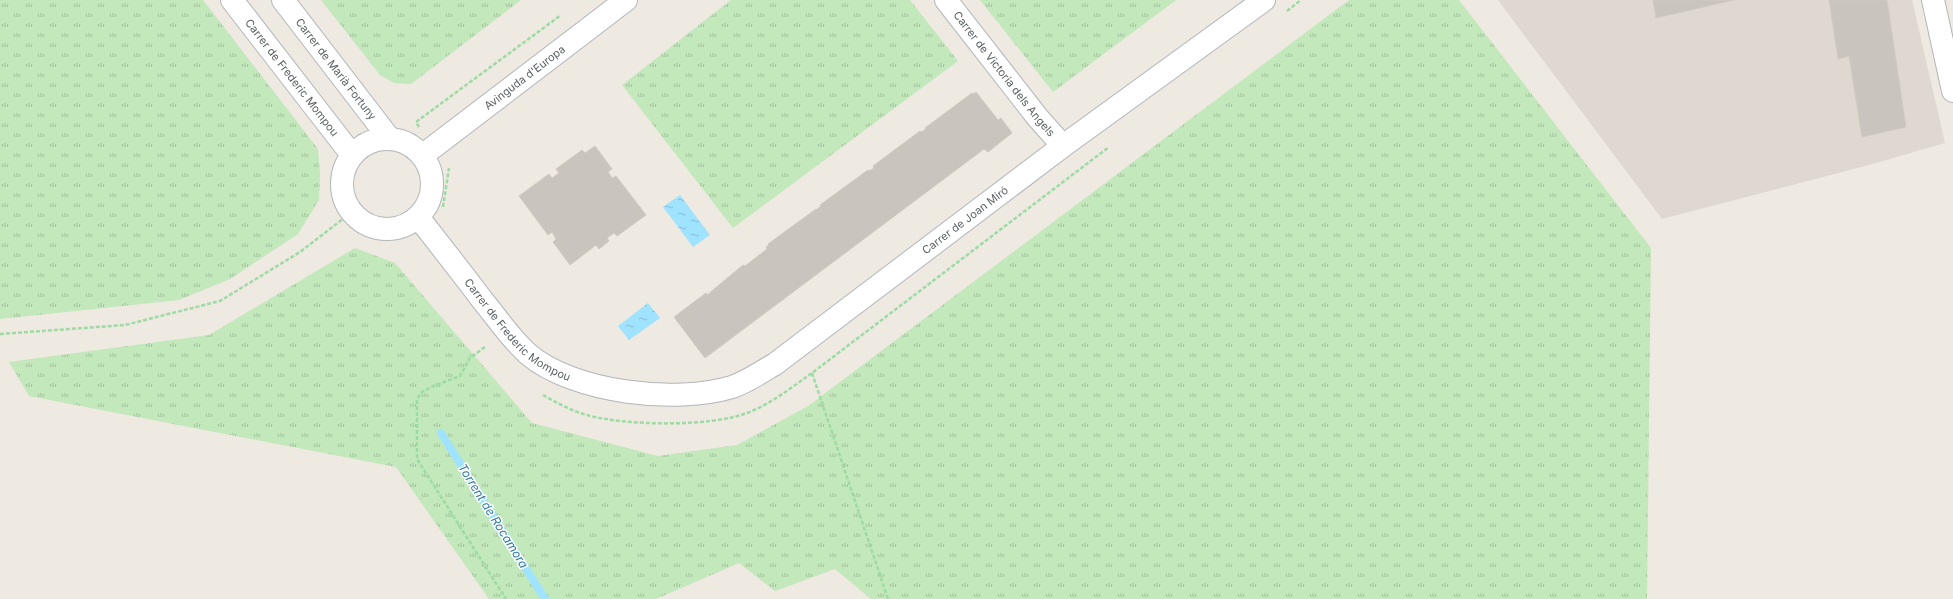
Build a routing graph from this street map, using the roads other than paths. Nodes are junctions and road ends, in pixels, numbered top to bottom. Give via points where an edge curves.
1 (232, 0) edge
2 (283, 0) edge
3 (626, 0) edge
4 (946, 0) edge
5 (1264, 0) edge
6 (1933, 0) edge
7 (1953, 91) edge
8 (389, 138) junction
9 (1063, 146) junction
10 (352, 155) junction
11 (423, 155) junction
12 (418, 216) junction
13 (648, 393) joint

1 - 10 street, Carrer de Frederic Mompou
2 - 8 street, Carrer de Marià Fortuny
3 - 11 street, Avinguda d'Europa
4 - 9 street, Carrer de Victoria dels Angels
5 - 9 street, Carrer de Joan Miró
6 - 7 street
8 - 10 street via 367,143
8 - 11 street via 414,146
9 - 13 street, Carrer de Joan Miró via 775,364 734,386 714,392
10 - 12 street via 345,166 342,181 344,198 352,212 364,223 380,229 410,223
11 - 12 street via 432,171 433,186 430,201
12 - 13 street, Carrer de Frederic Mompou via 511,336 529,355 568,377 591,385

